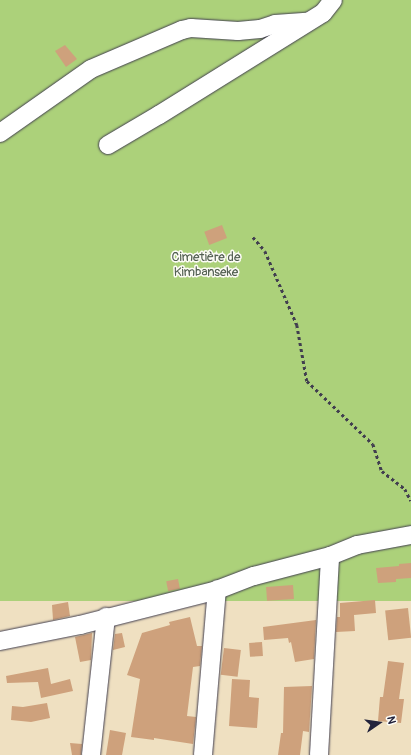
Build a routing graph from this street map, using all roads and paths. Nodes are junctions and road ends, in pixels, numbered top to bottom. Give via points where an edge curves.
1 (333, 0) edge
2 (307, 22) junction
3 (0, 133) edge
4 (108, 145) dead end
5 (253, 237) dead end
6 (411, 501) edge
7 (411, 535) edge
8 (330, 556) junction
9 (217, 590) junction
10 (106, 618) junction
11 (0, 641) edge
12 (91, 755) edge
13 (203, 755) edge
14 (319, 755) edge

1 - 2 street via 323,13
2 - 3 street via 275,24 260,29 238,31 191,28 182,30 91,69
2 - 4 street
5 - 6 path via 265,251 297,325 308,380 373,444 382,470 404,489
7 - 8 street via 357,545
8 - 9 street via 254,576
8 - 14 street
9 - 10 street
9 - 13 street
10 - 11 street
10 - 12 street

